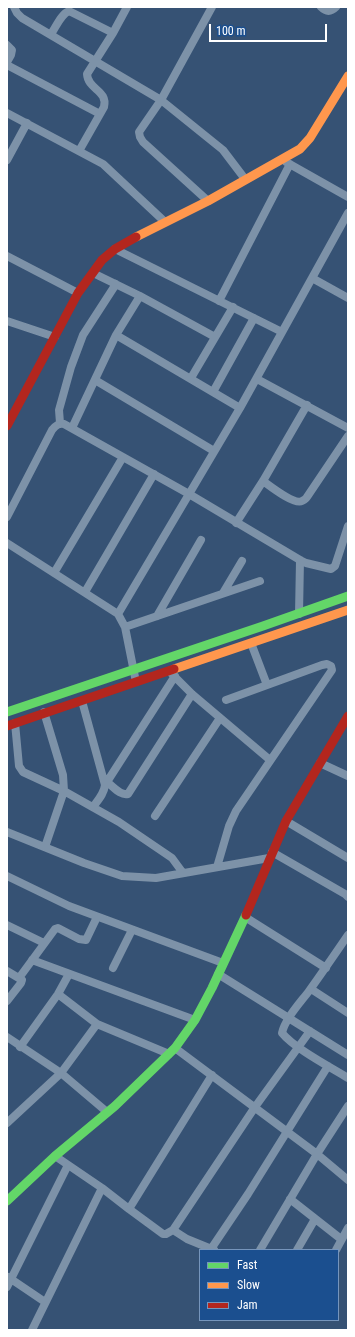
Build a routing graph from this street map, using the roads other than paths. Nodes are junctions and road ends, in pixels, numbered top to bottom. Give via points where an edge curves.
1 (14, 7) edge
2 (127, 7) edge
3 (212, 7) edge
4 (321, 7) edge
5 (336, 7) edge
6 (113, 33) junction
7 (51, 34) junction
8 (7, 44) edge
9 (97, 61) junction
10 (7, 63) edge
11 (348, 76) edge
12 (161, 100) junction
13 (7, 113) edge
14 (100, 114) junction
15 (27, 123) junction
16 (79, 151) junction
17 (7, 160) edge
18 (286, 162) junction
19 (245, 179) junction
20 (348, 197) edge
21 (208, 201) junction
22 (348, 214) edge
23 (165, 222) junction
24 (115, 249) junction
25 (7, 256) edge
26 (93, 272) junction
27 (312, 278) junction
28 (116, 284) junction
29 (78, 293) junction
30 (140, 296) junction
31 (348, 298) edge
32 (219, 301) junction
33 (233, 307) junction
34 (254, 318) junction
35 (7, 321) edge
36 (282, 332) junction
37 (116, 334) junction
38 (55, 337) junction
39 (215, 337) junction
40 (190, 378) junction
41 (257, 379) junction
42 (95, 380) junction
43 (213, 392) junction
44 (307, 405) junction
45 (240, 408) junction
46 (60, 424) junction
47 (7, 426) edge
48 (72, 428) junction
49 (348, 428) edge
50 (348, 436) edge
51 (214, 451) junction
52 (123, 457) junction
53 (154, 474) junction
54 (263, 481) junction
55 (189, 494) junction
56 (7, 517) edge
57 (236, 523) junction
58 (348, 526) edge
59 (201, 540) dead end
60 (7, 543) edge
61 (300, 560) junction
62 (242, 561) dead end
63 (54, 573) junction
64 (260, 581) dead end
65 (85, 592) junction
66 (223, 593) junction
67 (348, 596) edge
68 (348, 610) edge
69 (118, 614) junction
70 (299, 614) junction
71 (157, 616) junction
72 (124, 627) junction
73 (251, 643) junction
74 (133, 669) junction
75 (172, 674) junction
76 (136, 682) junction
77 (267, 685) junction
78 (192, 694) junction
79 (226, 700) dead end
80 (82, 701) junction
81 (8, 710) edge
82 (44, 712) junction
83 (348, 716) edge
84 (220, 718) junction
85 (11, 724) edge
86 (345, 729) edge
87 (270, 760) junction
88 (320, 763) junction
89 (348, 776) edge
90 (106, 783) junction
91 (64, 791) junction
92 (93, 807) junction
93 (155, 816) dead end
94 (286, 821) junction
95 (7, 832) edge
96 (45, 847) junction
97 (271, 855) junction
98 (348, 858) edge
99 (216, 867) junction
100 (183, 873) junction
101 (7, 876) edge
102 (348, 897) edge
103 (97, 917) junction
104 (245, 917) junction
105 (7, 925) edge
106 (132, 930) junction
107 (348, 935) edge
108 (44, 943) junction
109 (32, 960) junction
110 (223, 964) junction
111 (113, 968) dead end
112 (326, 968) junction
113 (7, 971) edge
114 (69, 974) junction
115 (218, 974) junction
116 (19, 978) junction
117 (311, 989) junction
118 (58, 994) junction
119 (7, 1001) edge
120 (348, 1013) edge
121 (289, 1018) junction
122 (195, 1020) junction
123 (97, 1024) junction
124 (310, 1031) junction
125 (7, 1037) edge
126 (20, 1047) junction
127 (299, 1047) junction
128 (172, 1051) junction
129 (348, 1055) edge
130 (328, 1066) junction
131 (61, 1073) junction
132 (212, 1075) junction
133 (348, 1078) edge
134 (348, 1106) edge
135 (255, 1107) junction
136 (108, 1112) junction
137 (7, 1123) edge
138 (287, 1132) junction
139 (317, 1154) junction
140 (55, 1156) junction
141 (68, 1165) junction
142 (347, 1178) edge
143 (102, 1188) junction
144 (290, 1199) junction
145 (7, 1201) edge
146 (129, 1209) junction
147 (315, 1218) junction
148 (348, 1228) edge
149 (173, 1230) junction
150 (341, 1239) junction
151 (210, 1249) edge
152 (213, 1249) edge
153 (261, 1249) edge
154 (298, 1249) edge
155 (336, 1249) edge
156 (9, 1277) edge
157 (7, 1287) edge
158 (45, 1302) junction
159 (32, 1330) edge

1 - 7 street via 22,18
2 - 6 street
3 - 12 street
4 - 5 street via 332,11
6 - 7 street via 69,11
6 - 9 street
7 - 9 street
8 - 10 street via 12,50
9 - 12 street
9 - 14 street via 88,74 88,80 106,101
10 - 14 street
11 - 18 street via 310,138
12 - 19 street via 223,150
12 - 21 street via 139,132 140,137
13 - 15 street
14 - 16 street
15 - 16 street
15 - 17 street
16 - 23 street via 98,160
18 - 19 street
18 - 20 street
18 - 32 street
19 - 21 street
21 - 23 street
22 - 27 street
23 - 24 street
24 - 26 street
24 - 32 street
25 - 29 street
26 - 28 street
26 - 29 street
27 - 31 street
27 - 36 street
28 - 30 street
28 - 46 street via 83,335 59,410
29 - 38 street
30 - 37 street
30 - 39 street
32 - 33 street
33 - 34 street
33 - 39 street
34 - 36 street
34 - 43 street
35 - 38 street
36 - 41 street
37 - 40 street
37 - 42 street
38 - 47 street
39 - 40 street
40 - 43 street
41 - 44 street
41 - 45 street
42 - 48 street
42 - 51 street
43 - 45 street
44 - 49 street
44 - 54 street
45 - 51 street
46 - 48 street
46 - 56 street via 52,430
48 - 52 street
50 - 54 street via 302,502 290,499
51 - 55 street
52 - 53 street
52 - 63 street
53 - 55 street
53 - 65 street
54 - 57 street
55 - 57 street
55 - 69 street
57 - 61 street
58 - 61 street via 337,561 331,569
59 - 71 street
60 - 63 street
61 - 70 street
62 - 66 street
63 - 65 street
64 - 66 street
65 - 69 street
66 - 71 street
67 - 70 street
68 - 73 street
69 - 72 street
70 - 74 street
71 - 72 street
72 - 74 street
73 - 75 street
73 - 77 street
74 - 76 street
74 - 81 street
75 - 76 street
75 - 78 street
75 - 90 street
76 - 80 street
77 - 79 street
77 - 87 street via 322,665 331,666 332,670
78 - 84 street
78 - 90 street via 128,794 121,793
80 - 82 street
80 - 90 street
82 - 85 street
82 - 91 street via 63,775
83 - 86 street
84 - 87 street
84 - 93 street
85 - 91 street via 19,766 23,772
86 - 88 street
87 - 99 street via 234,814
88 - 89 street
88 - 94 street
90 - 92 street
91 - 92 street
91 - 96 street
92 - 100 street via 172,858
94 - 97 street
94 - 98 street
95 - 96 street
96 - 100 street via 122,876 156,878
97 - 99 street
97 - 102 street
97 - 104 street
99 - 100 street
101 - 103 street via 57,901
103 - 106 street
103 - 108 street via 86,940 58,928
104 - 110 street
104 - 112 street
105 - 108 street
106 - 110 street
106 - 111 street
107 - 112 street
108 - 109 street
109 - 114 street
109 - 116 street
110 - 115 street
112 - 117 street
113 - 116 street
114 - 118 street
114 - 122 street
115 - 121 street
115 - 122 street
116 - 119 street via 22,980 21,983
117 - 120 street
117 - 121 street
118 - 123 street
118 - 126 street
121 - 124 street
121 - 127 street via 282,1033
122 - 128 street
123 - 128 street
123 - 131 street
124 - 127 street
124 - 129 street
125 - 126 street
126 - 131 street
127 - 130 street
127 - 135 street
128 - 132 street
128 - 136 street
130 - 133 street
130 - 138 street
131 - 136 street
131 - 137 street
132 - 135 street
132 - 146 street
134 - 139 street
135 - 138 street
135 - 149 street
136 - 140 street
138 - 139 street
138 - 152 street
139 - 142 street
139 - 144 street
140 - 141 street
140 - 145 street
141 - 143 street
141 - 156 street
143 - 146 street
143 - 158 street
144 - 147 street
144 - 153 street
146 - 149 street via 163,1234
147 - 150 street
147 - 154 street
148 - 150 street
149 - 151 street via 186,1239
150 - 155 street
156 - 157 street
156 - 158 street
158 - 159 street

